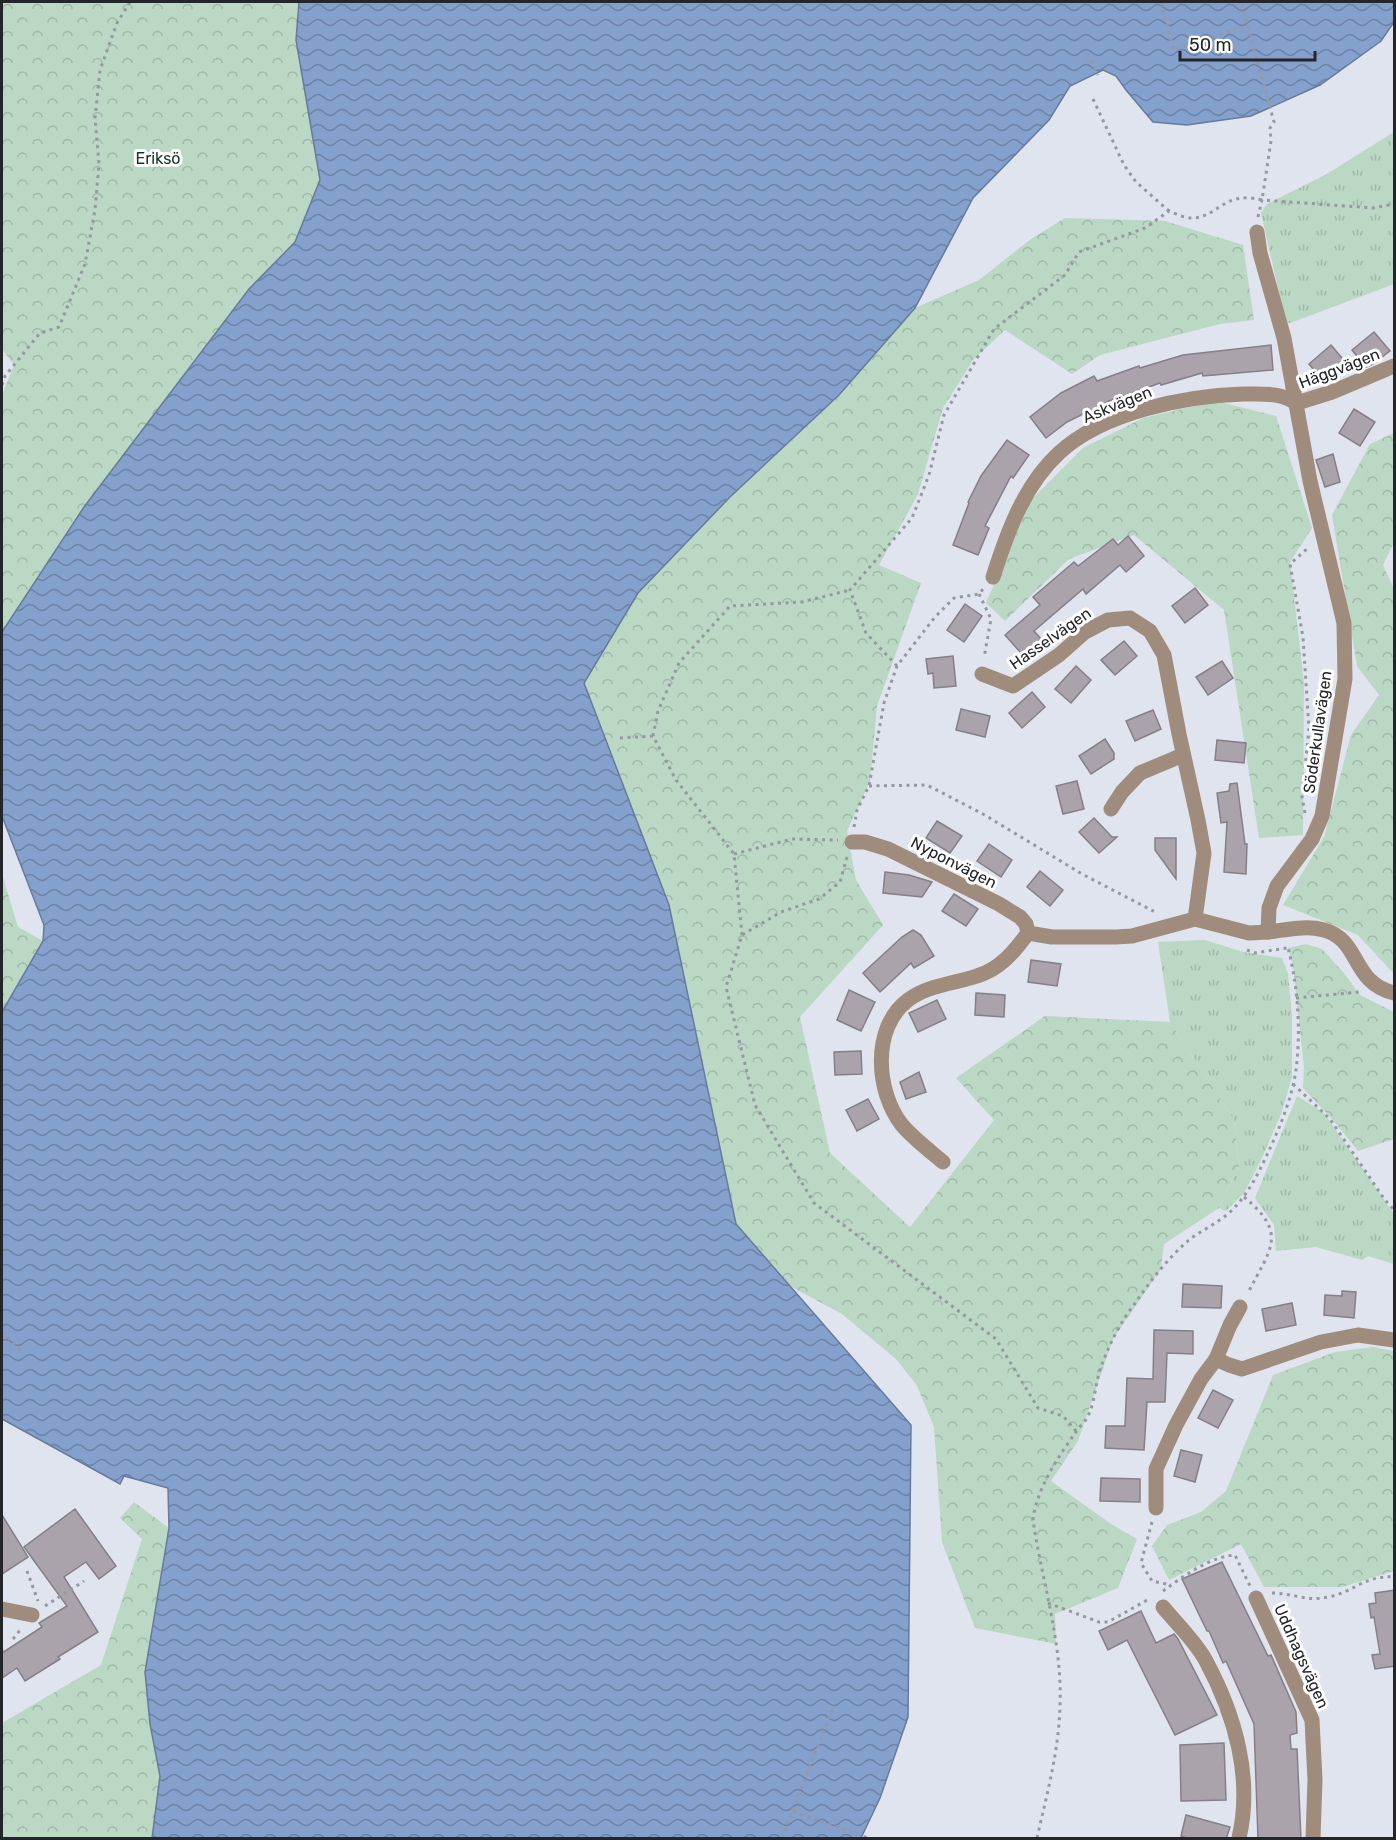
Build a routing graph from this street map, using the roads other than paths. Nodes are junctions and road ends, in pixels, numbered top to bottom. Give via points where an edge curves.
1 (1257, 232) road end
2 (1395, 366) edge
3 (1297, 403) junction
4 (993, 577) road end
5 (982, 674) road end
6 (1183, 755) junction
7 (1111, 809) dead end
8 (852, 842) road end
9 (1195, 919) junction
10 (1268, 932) junction
11 (1028, 933) junction
12 (1395, 993) edge
13 (944, 1162) dead end
14 (1240, 1307) road end
15 (1395, 1340) edge
16 (1216, 1359) junction
17 (1156, 1508) road end
18 (1256, 1598) road end
19 (1163, 1607) dead end
20 (2, 1609) edge
21 (32, 1615) dead end
22 (1239, 1839) edge
23 (1314, 1839) edge

1 - 3 street, Söderkullavägen
2 - 3 street, Häggvägen
3 - 4 street, Askvägen via 1281,396 1259,394 1198,398 1136,412 1084,436 1059,453 1035,481 1004,543
3 - 10 street, Söderkullavägen via 1344,623 1345,679 1322,816 1312,839 1277,886 1269,908
5 - 6 street, Hasselvägen via 1013,686 1085,632 1108,620 1130,618 1150,631 1164,655
6 - 7 street via 1140,773
6 - 9 street, Hasselvägen via 1204,853
8 - 11 street, Nyponvägen via 888,849 999,904 1020,917
9 - 10 street via 1249,933
9 - 11 street via 1132,936 1052,937
10 - 12 street via 1312,928 1340,936 1371,983
11 - 13 street via 991,970 924,991 908,1000 886,1028 882,1068 885,1092 893,1111 903,1126
14 - 16 street
15 - 16 street via 1366,1336 1321,1342 1242,1369
16 - 17 street via 1196,1388 1156,1469
18 - 23 street, Uddhagsvägen via 1312,1720
19 - 22 street via 1206,1659 1236,1728 1245,1797
20 - 21 street

